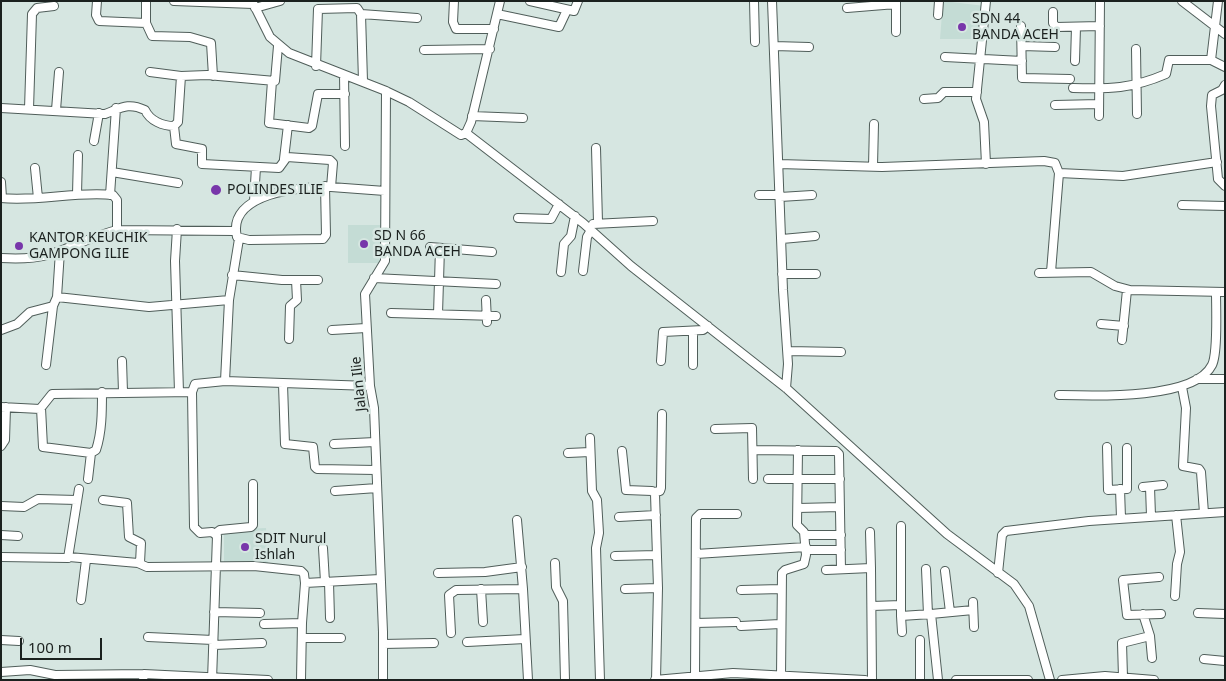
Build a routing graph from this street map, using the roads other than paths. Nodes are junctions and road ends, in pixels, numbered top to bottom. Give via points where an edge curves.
1 (97, 1) edge
2 (146, 1) edge
3 (174, 1) edge
4 (280, 1) edge
5 (454, 1) edge
6 (500, 1) edge
7 (530, 1) edge
8 (578, 1) edge
9 (754, 1) edge
10 (772, 1) edge
11 (939, 1) edge
12 (986, 1) edge
13 (1100, 1) edge
14 (1182, 1) edge
15 (1218, 1) edge
16 (896, 3) edge
17 (54, 4) edge
18 (253, 4) edge
19 (318, 5) edge
20 (847, 8) dead end
21 (567, 10) junction
22 (1053, 12) dead end
23 (361, 14) junction
24 (497, 14) junction
25 (938, 15) dead end
26 (54, 16) dead end
27 (417, 18) dead end
28 (146, 23) junction
29 (1021, 26) dead end
30 (1100, 26) junction
31 (1076, 27) junction
32 (1215, 27) junction
33 (494, 29) junction
34 (896, 32) dead end
35 (1225, 34) edge
36 (755, 42) dead end
37 (278, 46) junction
38 (774, 46) junction
39 (1022, 46) junction
40 (1055, 47) dead end
41 (809, 48) dead end
42 (490, 49) junction
43 (1136, 49) dead end
44 (424, 50) dead end
45 (945, 57) dead end
46 (980, 59) junction
47 (1211, 60) junction
48 (1022, 61) junction
49 (1075, 61) dead end
50 (316, 66) junction
51 (1225, 66) edge
52 (59, 72) dead end
53 (150, 72) dead end
54 (344, 75) junction
55 (181, 76) junction
56 (213, 76) junction
57 (1070, 79) dead end
58 (272, 81) junction
59 (363, 81) junction
60 (1136, 85) junction
61 (1225, 85) edge
62 (1073, 88) dead end
63 (1099, 89) junction
64 (386, 91) junction
65 (977, 92) junction
66 (345, 94) junction
67 (924, 99) dead end
68 (1099, 104) junction
69 (1056, 105) dead end
70 (1, 108) edge
71 (116, 108) junction
72 (29, 109) junction
73 (56, 110) junction
74 (99, 113) junction
75 (1136, 114) dead end
76 (472, 116) junction
77 (1099, 116) dead end
78 (523, 118) dead end
79 (874, 124) dead end
80 (288, 125) junction
81 (174, 126) junction
82 (466, 133) junction
83 (94, 141) dead end
84 (345, 146) dead end
85 (596, 148) dead end
86 (78, 156) dead end
87 (284, 159) junction
88 (1217, 162) junction
89 (779, 164) junction
90 (986, 164) junction
91 (874, 166) junction
92 (256, 167) junction
93 (36, 168) dead end
94 (112, 172) junction
95 (1059, 173) junction
96 (1, 182) edge
97 (178, 183) dead end
98 (328, 186) junction
99 (1225, 186) edge
100 (385, 191) junction
101 (77, 194) junction
102 (110, 194) junction
103 (759, 195) dead end
104 (780, 196) junction
105 (812, 196) dead end
106 (2, 198) edge
107 (38, 198) junction
108 (254, 201) junction
109 (559, 204) junction
110 (1182, 205) dead end
111 (1225, 206) edge
112 (575, 216) junction
113 (518, 218) dead end
114 (652, 221) dead end
115 (598, 222) junction
116 (589, 228) junction
117 (177, 229) junction
118 (117, 230) junction
119 (235, 231) junction
120 (815, 236) dead end
121 (782, 238) junction
122 (239, 239) junction
123 (430, 247) dead end
124 (440, 248) junction
125 (60, 251) junction
126 (492, 252) dead end
127 (1, 258) edge
128 (582, 270) dead end
129 (561, 272) dead end
130 (1051, 272) junction
131 (1040, 273) dead end
132 (782, 274) junction
133 (816, 274) dead end
134 (232, 275) junction
135 (374, 278) junction
136 (296, 280) junction
137 (318, 280) dead end
138 (438, 280) junction
139 (496, 284) dead end
140 (1130, 290) junction
141 (1220, 292) edge
142 (57, 297) junction
143 (229, 300) junction
144 (486, 300) dead end
145 (176, 304) junction
146 (54, 306) junction
147 (391, 313) dead end
148 (438, 314) junction
149 (496, 316) dead end
150 (487, 319) junction
151 (1101, 324) dead end
152 (708, 326) junction
153 (1124, 326) junction
154 (366, 328) junction
155 (1, 330) edge
156 (332, 330) dead end
157 (693, 330) junction
158 (289, 339) dead end
159 (1122, 340) dead end
160 (788, 351) junction
161 (841, 352) dead end
162 (122, 361) dead end
163 (661, 361) dead end
164 (693, 365) dead end
165 (46, 366) dead end
166 (1197, 379) junction
167 (1225, 379) edge
168 (225, 381) junction
169 (283, 384) junction
170 (370, 386) junction
171 (1182, 387) junction
172 (786, 388) junction
173 (102, 392) junction
174 (123, 392) junction
175 (179, 392) junction
176 (192, 392) junction
177 (1058, 395) dead end
178 (4, 407) edge
179 (41, 408) junction
180 (662, 414) dead end
181 (715, 429) dead end
182 (590, 438) dead end
183 (375, 442) junction
184 (334, 444) dead end
185 (1, 446) edge
186 (1107, 448) dead end
187 (1127, 448) dead end
188 (753, 450) junction
189 (798, 450) junction
190 (622, 451) dead end
191 (590, 452) junction
192 (91, 453) junction
193 (568, 453) dead end
194 (376, 470) junction
195 (798, 478) junction
196 (840, 478) junction
197 (88, 479) dead end
198 (753, 479) dead end
199 (768, 479) dead end
200 (253, 484) dead end
201 (1163, 486) dead end
202 (377, 488) junction
203 (79, 489) dead end
204 (1120, 489) junction
205 (335, 491) dead end
206 (654, 492) junction
207 (77, 500) junction
208 (104, 500) dead end
209 (1, 506) edge
210 (840, 507) junction
211 (798, 508) junction
212 (1225, 512) edge
213 (1204, 513) junction
214 (737, 514) dead end
215 (656, 515) junction
216 (1176, 515) junction
217 (1150, 516) junction
218 (619, 517) dead end
219 (1121, 518) junction
220 (517, 520) dead end
221 (901, 526) dead end
222 (870, 532) dead end
223 (216, 533) junction
224 (805, 535) junction
225 (841, 535) junction
226 (1, 536) edge
227 (18, 536) dead end
228 (323, 548) dead end
229 (808, 548) junction
230 (841, 550) junction
231 (696, 554) junction
232 (657, 555) junction
233 (615, 556) dead end
234 (1, 557) edge
235 (69, 557) junction
236 (86, 560) junction
237 (140, 563) junction
238 (555, 563) dead end
239 (217, 566) junction
240 (522, 567) junction
241 (871, 568) junction
242 (841, 569) junction
243 (926, 569) dead end
244 (826, 570) dead end
245 (945, 571) dead end
246 (438, 573) dead end
247 (998, 573) junction
248 (1159, 577) dead end
249 (380, 579) junction
250 (327, 582) junction
251 (304, 583) junction
252 (658, 588) junction
253 (481, 589) junction
254 (523, 589) junction
255 (624, 589) dead end
256 (781, 589) junction
257 (741, 590) dead end
258 (1175, 596) dead end
259 (81, 600) dead end
260 (901, 605) junction
261 (872, 606) junction
262 (214, 612) junction
263 (950, 612) junction
264 (260, 613) dead end
265 (1198, 613) dead end
266 (929, 614) junction
267 (1143, 614) junction
268 (1161, 614) dead end
269 (1225, 614) edge
270 (901, 616) junction
271 (330, 618) dead end
272 (483, 622) dead end
273 (696, 623) junction
274 (264, 624) dead end
275 (302, 624) junction
276 (780, 624) junction
277 (974, 627) dead end
278 (902, 632) dead end
279 (451, 633) dead end
280 (1150, 636) junction
281 (148, 637) dead end
282 (303, 638) junction
283 (342, 638) dead end
284 (526, 638) junction
285 (1, 640) edge
286 (920, 640) dead end
287 (19, 641) dead end
288 (214, 642) junction
289 (466, 642) dead end
290 (262, 643) dead end
291 (434, 643) dead end
292 (383, 644) junction
293 (1152, 658) dead end
294 (1204, 659) dead end
295 (1225, 661) edge
296 (1, 672) edge
297 (696, 676) junction
298 (52, 677) edge
299 (84, 677) edge
300 (143, 677) edge
301 (709, 677) edge
302 (1123, 677) junction
303 (212, 678) edge
304 (785, 678) edge
305 (1101, 678) edge
306 (999, 679) edge
307 (268, 680) edge
308 (301, 680) edge
309 (383, 680) edge
310 (528, 680) edge
311 (565, 680) edge
312 (600, 680) edge
313 (656, 680) edge
314 (865, 680) edge
315 (872, 680) edge
316 (920, 680) edge
317 (938, 680) edge
318 (956, 680) edge
319 (1028, 680) edge
320 (1050, 680) edge
321 (1062, 680) edge
322 (1154, 680) edge

1 - 28 street via 99,21
2 - 28 street
3 - 18 street
4 - 18 street
5 - 33 street via 456,29
6 - 24 street
7 - 21 street
8 - 21 street via 574,11
9 - 36 street
10 - 38 street
11 - 25 street
12 - 46 street
13 - 30 street
14 - 32 street
15 - 32 street
16 - 20 street
16 - 34 street
17 - 26 street
17 - 72 street via 37,8 32,14
18 - 37 street
19 - 23 street via 357,8
19 - 50 street
21 - 24 street via 559,27
22 - 31 street via 1054,25
23 - 27 street
23 - 59 street
24 - 33 street
28 - 56 street via 152,36 190,37 211,43
29 - 39 street
30 - 31 street
30 - 63 street
31 - 49 street
32 - 35 street
32 - 47 street
33 - 42 street
37 - 50 street
37 - 58 street via 276,79
38 - 41 street
38 - 89 street
39 - 40 street
39 - 48 street
42 - 44 street
42 - 76 street
43 - 60 street
45 - 46 street
46 - 48 street
46 - 65 street
47 - 51 street
47 - 60 street via 1169,60 1166,74
48 - 57 street via 1022,78
50 - 54 street
52 - 73 street
53 - 55 street
54 - 59 street
54 - 66 street
55 - 56 street
55 - 81 street via 178,122
56 - 58 street
58 - 80 street via 269,123
59 - 64 street
60 - 63 street
60 - 75 street
61 - 88 street via 1211,98
62 - 63 street
63 - 68 street
64 - 82 street via 409,102 457,134
64 - 100 street, Jalan Ilie
65 - 67 street via 944,92 938,98
65 - 90 street via 984,122
66 - 80 street via 318,94 312,126
66 - 84 street
68 - 69 street
68 - 77 street
70 - 72 street
71 - 74 street via 108,113
71 - 81 street via 140,108 148,117
71 - 94 street
72 - 73 street
73 - 74 street
74 - 83 street
76 - 78 street
76 - 82 street
79 - 91 street
80 - 87 street
81 - 92 street via 176,144 200,147 202,164
82 - 109 street
85 - 115 street
86 - 101 street
87 - 92 street via 281,168
87 - 98 street via 332,161
88 - 95 street via 1122,176
88 - 99 street via 1218,179
89 - 91 street
89 - 104 street
90 - 91 street
90 - 95 street via 1049,162 1055,163
92 - 108 street
93 - 107 street
94 - 97 street
94 - 102 street
95 - 130 street
96 - 106 street
98 - 100 street
98 - 108 street via 268,195
98 - 122 street via 326,235 323,239
100 - 135 street, Jalan Ilie via 385,261
101 - 102 street
101 - 107 street
102 - 118 street via 117,200
103 - 104 street
104 - 105 street
104 - 121 street
106 - 107 street
108 - 119 street via 240,215
109 - 112 street
109 - 113 street via 551,220
110 - 111 street
112 - 116 street
112 - 129 street via 571,236 564,244
114 - 115 street
115 - 116 street
116 - 128 street
116 - 152 street
117 - 118 street
117 - 119 street
117 - 145 street
118 - 125 street
119 - 122 street
120 - 121 street
121 - 132 street
122 - 134 street
123 - 124 street
124 - 126 street
124 - 138 street
125 - 127 street via 27,259
125 - 142 street
130 - 131 street
130 - 140 street via 1091,272 1115,286
132 - 133 street
132 - 160 street
134 - 136 street
134 - 143 street
135 - 138 street
135 - 154 street, Jalan Ilie via 365,294
136 - 137 street
136 - 158 street via 297,300 290,306
138 - 139 street
138 - 148 street
140 - 141 street
140 - 153 street via 1127,290
141 - 166 street via 1214,360 1208,372
142 - 145 street via 149,307
142 - 146 street
143 - 145 street
143 - 168 street
144 - 150 street
145 - 175 street
146 - 155 street via 30,312 17,324
146 - 165 street
147 - 148 street
148 - 150 street
149 - 150 street
151 - 153 street
152 - 157 street via 703,330
152 - 172 street
153 - 159 street
154 - 156 street
154 - 170 street, Jalan Ilie
157 - 163 street via 663,332
157 - 164 street
160 - 161 street
160 - 172 street
162 - 174 street
166 - 167 street
166 - 171 street
168 - 169 street
168 - 176 street via 195,384
169 - 170 street
169 - 194 street via 285,444 313,446 314,467 317,469
170 - 183 street, Jalan Ilie
171 - 177 street via 1164,392
171 - 213 street via 1186,408 1183,466 1201,472
172 - 247 street via 946,534
173 - 174 street
173 - 179 street via 52,394
173 - 192 street via 98,445
174 - 175 street
175 - 176 street
176 - 223 street via 194,527 200,532
178 - 179 street
178 - 185 street via 5,440
179 - 192 street via 43,447
180 - 206 street via 662,488
181 - 188 street via 752,428
182 - 191 street
183 - 184 street
183 - 194 street, Jalan Ilie
186 - 204 street via 1108,490
187 - 204 street via 1127,489
188 - 189 street
188 - 198 street
189 - 195 street
189 - 196 street via 836,451 840,458
190 - 206 street via 626,490
191 - 193 street
191 - 312 street via 599,534 596,548
192 - 197 street
194 - 202 street, Jalan Ilie
195 - 196 street
195 - 199 street
195 - 211 street
196 - 210 street
200 - 223 street via 253,525
201 - 217 street via 1146,487
202 - 205 street
202 - 249 street, Jalan Ilie
203 - 207 street
204 - 219 street
206 - 215 street
207 - 209 street via 38,499 24,507
207 - 235 street
208 - 237 street via 127,503 129,537 141,543
210 - 211 street
210 - 225 street
211 - 224 street via 797,525
212 - 213 street
213 - 216 street
214 - 231 street via 699,514 696,518
215 - 218 street
215 - 232 street
216 - 217 street
216 - 258 street via 1180,552
217 - 219 street
219 - 247 street via 1006,531 1002,535
220 - 240 street
221 - 260 street
222 - 241 street
223 - 239 street
224 - 225 street
224 - 229 street
225 - 230 street
226 - 227 street
228 - 250 street
229 - 230 street
229 - 231 street
229 - 256 street via 804,564 782,573
230 - 242 street
231 - 273 street
232 - 233 street
232 - 252 street
234 - 235 street
235 - 236 street
236 - 237 street
236 - 259 street
237 - 239 street via 147,567
238 - 311 street via 556,587 563,601
239 - 251 street via 300,571 304,574
239 - 262 street
240 - 246 street
240 - 254 street
241 - 242 street
241 - 261 street
242 - 244 street
243 - 266 street
245 - 263 street
247 - 320 street via 1014,584 1029,606
248 - 267 street via 1120,579 1127,615
249 - 250 street
249 - 292 street, Jalan Ilie
250 - 251 street
250 - 271 street
251 - 275 street
252 - 255 street
252 - 313 street
253 - 254 street
253 - 272 street
253 - 279 street via 456,590 449,595
254 - 284 street
256 - 257 street
256 - 276 street
260 - 261 street
260 - 270 street
261 - 315 street
262 - 264 street
262 - 288 street
263 - 266 street
263 - 277 street via 973,606
265 - 269 street
266 - 270 street
266 - 317 street
267 - 268 street
267 - 280 street
270 - 278 street
273 - 276 street
273 - 297 street
274 - 275 street
275 - 282 street
276 - 304 street
280 - 293 street
280 - 302 street via 1122,643
281 - 288 street
282 - 283 street
282 - 308 street
284 - 289 street
284 - 310 street
285 - 287 street
286 - 316 street
288 - 290 street
288 - 303 street
291 - 292 street
292 - 309 street, Jalan Ilie
294 - 295 street
296 - 298 street via 30,670
297 - 301 street
297 - 313 street
298 - 299 street
299 - 300 street
300 - 303 street
301 - 304 street via 733,673
302 - 305 street
302 - 322 street
303 - 307 street
304 - 314 street
305 - 321 street
306 - 318 street
306 - 319 street

